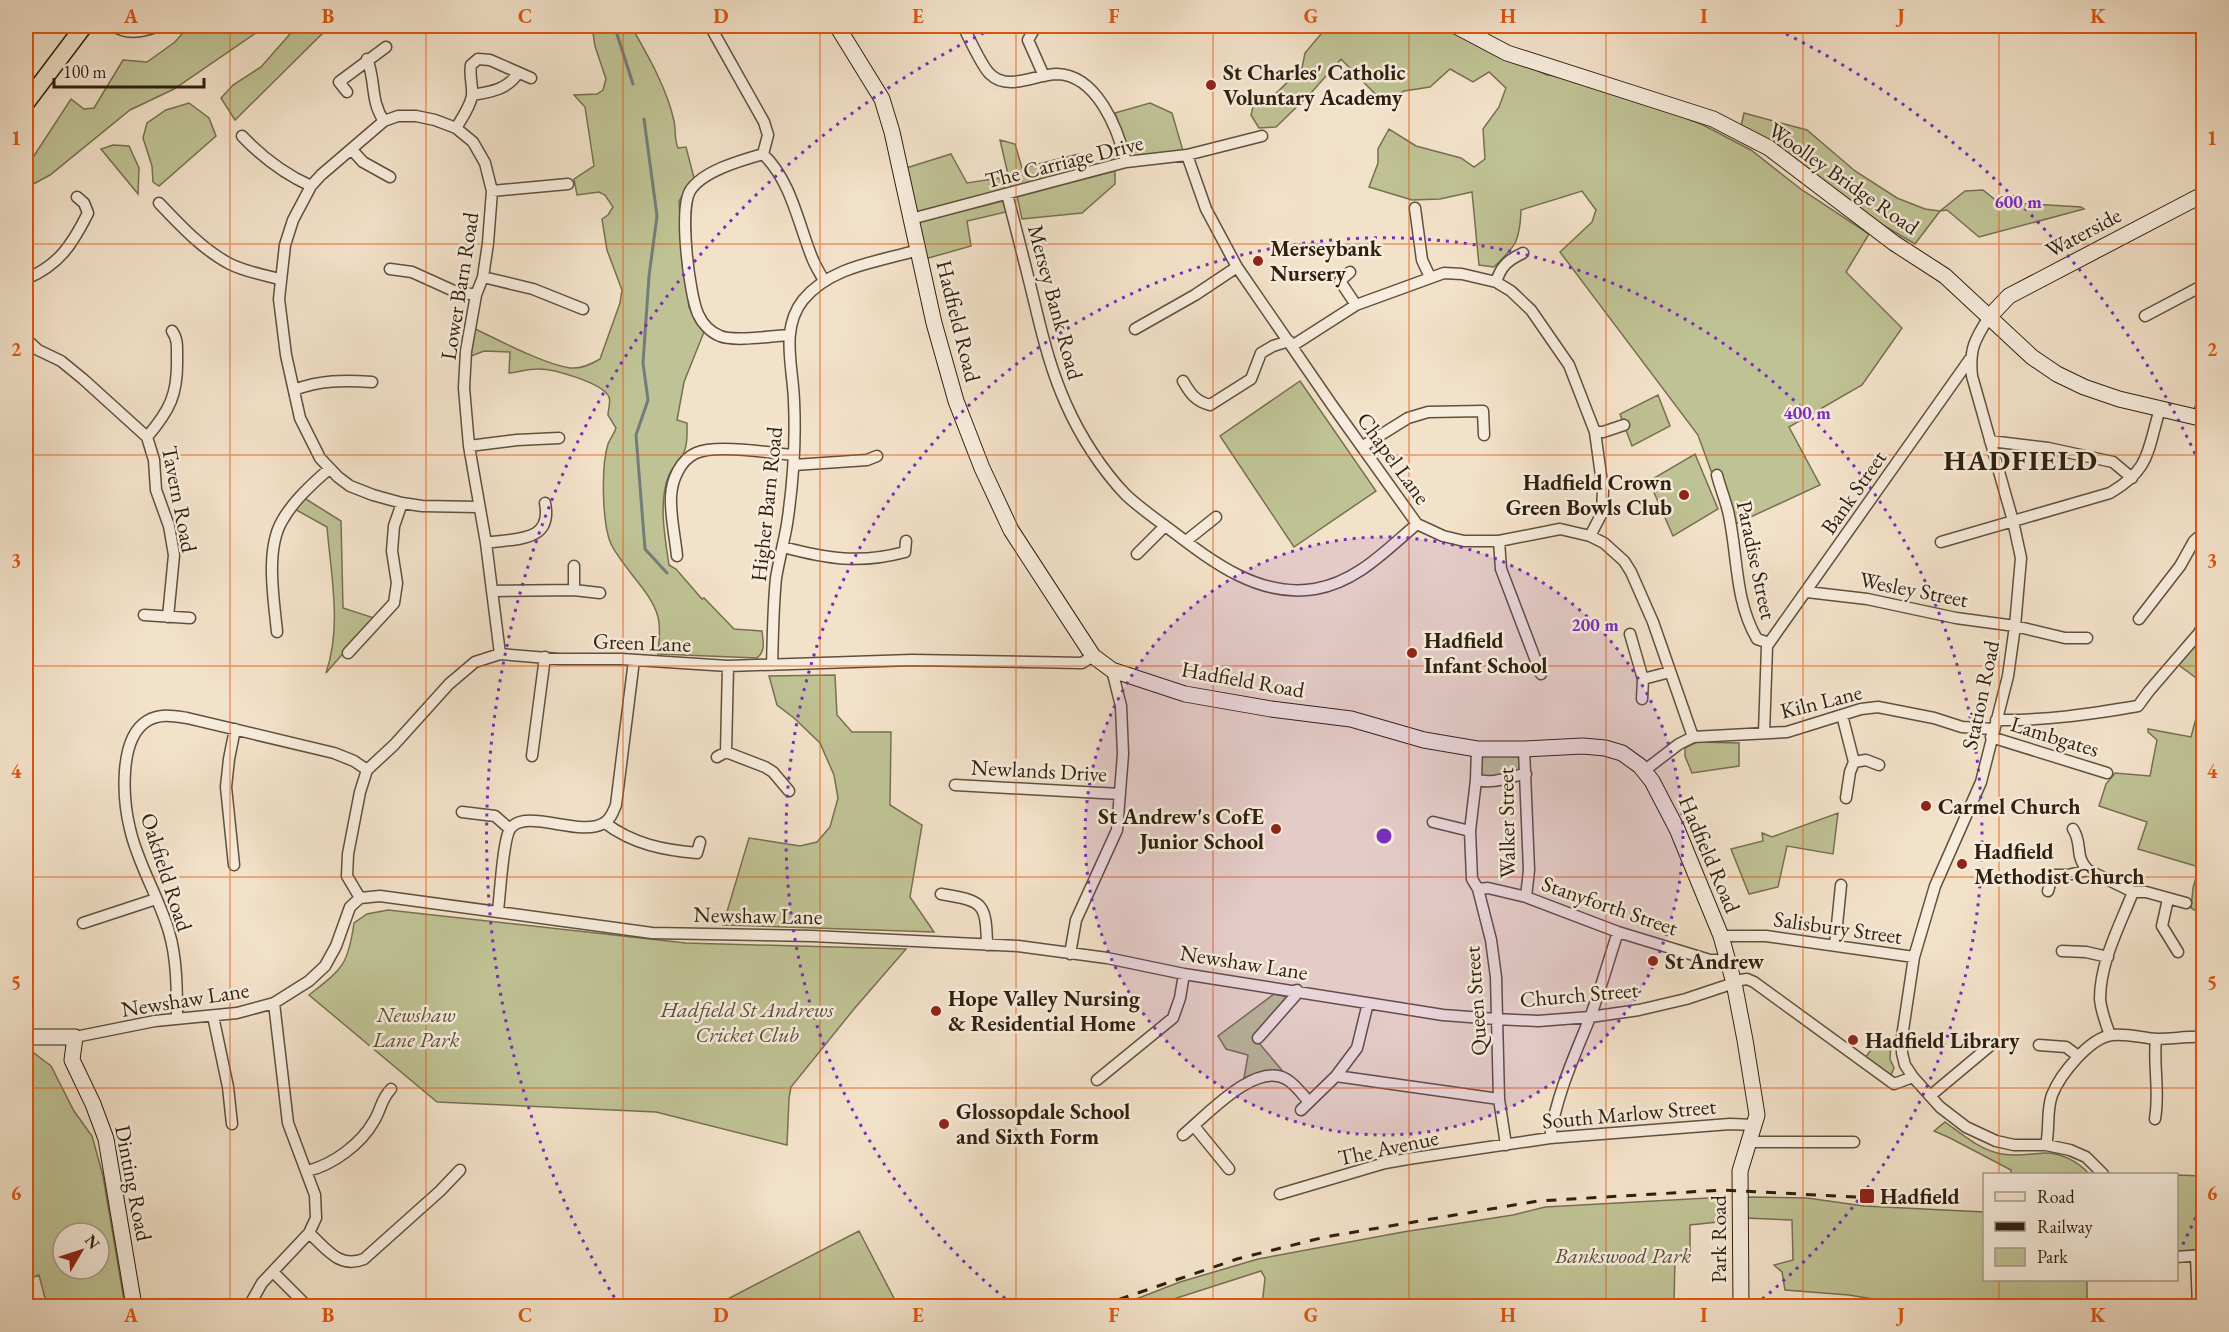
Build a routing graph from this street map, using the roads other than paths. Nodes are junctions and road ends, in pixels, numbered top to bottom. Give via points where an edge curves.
1 (84, 26) edge
2 (114, 26) edge
3 (159, 26) edge
4 (710, 26) edge
5 (837, 26) edge
6 (963, 26) edge
7 (1036, 26) edge
8 (1456, 26) edge
9 (386, 47) dead end
10 (367, 59) junction
11 (518, 73) junction
12 (1044, 76) junction
13 (531, 78) dead end
14 (347, 92) dead end
15 (472, 95) junction
16 (26, 103) edge
17 (384, 121) junction
18 (456, 128) junction
19 (242, 136) dead end
20 (1262, 136) dead end
21 (352, 150) junction
22 (763, 154) junction
23 (1187, 155) junction
24 (1126, 162) junction
25 (390, 177) dead end
26 (568, 184) dead end
27 (311, 186) junction
28 (492, 191) junction
29 (1007, 194) junction
30 (2204, 194) edge
31 (77, 197) dead end
32 (159, 203) dead end
33 (1415, 208) dead end
34 (911, 219) junction
35 (918, 250) junction
36 (1523, 253) dead end
37 (1237, 267) junction
38 (390, 269) dead end
39 (1350, 272) dead end
40 (483, 277) junction
41 (1430, 277) junction
42 (26, 279) edge
43 (280, 279) junction
44 (824, 281) junction
45 (1496, 282) junction
46 (2204, 288) edge
47 (476, 295) junction
48 (1356, 305) junction
49 (583, 309) dead end
50 (2145, 316) dead end
51 (1989, 317) junction
52 (1135, 329) dead end
53 (172, 330) dead end
54 (789, 335) junction
55 (26, 339) edge
56 (1290, 344) junction
57 (1970, 359) junction
58 (372, 381) dead end
59 (1183, 381) dead end
60 (294, 390) junction
61 (2204, 397) edge
62 (2160, 409) junction
63 (2201, 418) edge
64 (1624, 426) dead end
65 (1595, 432) junction
66 (1484, 435) dead end
67 (147, 437) junction
68 (560, 438) dead end
69 (1990, 441) junction
70 (469, 446) junction
71 (1363, 447) junction
72 (877, 456) dead end
73 (794, 460) junction
74 (329, 469) junction
75 (1717, 476) dead end
76 (2132, 478) junction
77 (402, 503) junction
78 (545, 503) dead end
79 (478, 507) junction
80 (1216, 517) dead end
81 (2013, 521) junction
82 (1417, 524) junction
83 (1165, 526) junction
84 (2204, 532) edge
85 (1590, 536) junction
86 (906, 541) dead end
87 (1499, 541) junction
88 (1186, 542) junction
89 (1941, 542) dead end
90 (486, 543) junction
91 (783, 548) junction
92 (1137, 554) dead end
93 (677, 556) dead end
94 (574, 566) dead end
95 (574, 590) junction
96 (492, 591) junction
97 (1807, 592) junction
98 (600, 593) dead end
99 (144, 615) dead end
100 (168, 617) junction
101 (190, 618) dead end
102 (2139, 619) dead end
103 (2204, 623) edge
104 (2015, 626) junction
105 (277, 632) dead end
106 (1630, 634) dead end
107 (2087, 638) dead end
108 (1768, 645) junction
109 (348, 653) dead end
110 (500, 654) junction
111 (1093, 656) junction
112 (545, 657) junction
113 (634, 660) junction
114 (772, 665) junction
115 (728, 666) junction
116 (1113, 670) junction
117 (1670, 672) junction
118 (1541, 674) dead end
119 (1643, 679) junction
120 (1642, 699) dead end
121 (1842, 715) junction
122 (235, 729) junction
123 (1993, 729) junction
124 (1764, 733) junction
125 (1693, 737) junction
126 (1477, 749) junction
127 (1524, 749) junction
128 (532, 756) dead end
129 (1854, 762) junction
130 (1879, 765) dead end
131 (367, 770) junction
132 (1645, 770) junction
133 (2107, 772) dead end
134 (1526, 774) junction
135 (1476, 780) junction
136 (956, 785) dead end
137 (789, 791) dead end
138 (1120, 794) junction
139 (1846, 798) dead end
140 (462, 812) dead end
141 (1433, 822) dead end
142 (605, 823) junction
143 (510, 829) junction
144 (2073, 829) dead end
145 (1470, 831) junction
146 (700, 842) dead end
147 (234, 865) dead end
148 (2088, 870) junction
149 (1841, 885) dead end
150 (1478, 889) junction
151 (2048, 891) dead end
152 (2133, 892) junction
153 (941, 894) dead end
154 (1526, 897) junction
155 (156, 898) junction
156 (360, 898) junction
157 (2168, 899) junction
158 (2186, 903) dead end
159 (498, 911) junction
160 (83, 923) dead end
161 (1618, 932) junction
162 (1720, 936) junction
163 (987, 945) junction
164 (1835, 945) junction
165 (2062, 951) dead end
166 (2178, 952) dead end
167 (1070, 954) junction
168 (1914, 957) junction
169 (2108, 957) junction
170 (1728, 960) junction
171 (1184, 974) junction
172 (1734, 982) junction
173 (1297, 990) junction
174 (274, 1003) junction
175 (1368, 1003) junction
176 (213, 1016) junction
177 (1590, 1017) junction
178 (177, 1019) junction
179 (1496, 1019) junction
180 (2110, 1035) junction
181 (26, 1037) edge
182 (75, 1037) junction
183 (2204, 1037) edge
184 (1258, 1038) dead end
185 (2156, 1039) junction
186 (1991, 1045) dead end
187 (2039, 1045) dead end
188 (2078, 1056) junction
189 (1336, 1076) junction
190 (1912, 1077) junction
191 (1097, 1080) dead end
192 (392, 1089) dead end
193 (1930, 1096) junction
194 (1498, 1099) junction
195 (2155, 1119) dead end
196 (232, 1124) dead end
197 (1755, 1125) junction
198 (1194, 1126) junction
199 (1183, 1135) dead end
200 (1550, 1138) junction
201 (1854, 1142) dead end
202 (1750, 1143) junction
203 (1506, 1145) junction
204 (2046, 1145) junction
205 (1229, 1169) dead end
206 (460, 1170) dead end
207 (1740, 1171) joint
208 (308, 1172) junction
209 (2102, 1173) edge
210 (1280, 1194) dead end
211 (309, 1233) junction
212 (2200, 1256) edge
213 (2178, 1257) edge
214 (273, 1272) junction
215 (134, 1306) edge
216 (249, 1306) edge
217 (307, 1306) edge
218 (1741, 1306) edge
219 (2198, 1306) edge

1 - 16 main road
2 - 3 street via 138,32
4 - 22 street via 764,122 768,135
5 - 34 street, Hadfield Road via 882,99
6 - 12 street via 990,74 1003,81
7 - 12 street via 1028,40
8 - 51 street, Woolley Bridge Road via 1507,53 1713,119 1769,148 1894,243 1945,276
9 - 10 street
10 - 14 street via 339,82
10 - 17 street via 376,109
11 - 13 street
11 - 15 street via 500,89
11 - 15 street via 490,60 478,59 471,65 469,77
12 - 24 street via 1073,76 1086,85 1119,133
15 - 18 street
17 - 18 street, Lower Barn Road via 416,116
17 - 21 street
18 - 28 street, Lower Barn Road via 473,142 485,163
19 - 27 street via 281,170
20 - 23 street, The Carriage Drive
21 - 25 street via 363,162
21 - 27 street
22 - 44 street via 776,168 788,192 813,262
22 - 54 street via 709,174 690,192 685,210 692,290 704,325 722,337
23 - 24 street, The Carriage Drive
23 - 37 street, Chapel Lane via 1206,209
24 - 29 street, The Carriage Drive
26 - 28 street
27 - 43 street via 293,220
28 - 40 street, Lower Barn Road
29 - 34 street, The Carriage Drive
29 - 83 street, Mersey Bank Road via 1048,362 1066,407 1102,467 1127,496
30 - 51 street, Waterside via 2009,296
31 - 42 street via 88,213 80,230 55,263
32 - 43 street via 207,249 231,265
33 - 41 street via 1422,260
34 - 35 street, Hadfield Road
35 - 44 street, Higher Barn Road via 841,272
35 - 111 street, Hadfield Road via 956,401 982,468 1011,530
36 - 45 street via 1500,269
37 - 52 street
37 - 56 street, Chapel Lane
38 - 47 street via 412,272 454,291
39 - 48 street via 1341,280
40 - 47 street, Lower Barn Road
40 - 49 street via 533,289
41 - 45 street via 1462,274
41 - 48 street
43 - 60 street via 281,321
44 - 54 street, Higher Barn Road via 802,302
45 - 65 street via 1531,310 1569,365
46 - 50 street
47 - 70 street, Lower Barn Road via 464,388
48 - 56 street
51 - 57 street via 1972,347
51 - 62 street, Woolley Bridge Road via 2032,357 2057,374 2119,399
53 - 67 street via 177,337 178,379 172,403
54 - 73 street, Higher Barn Road
55 - 67 street, Tavern Road via 83,378
56 - 59 street via 1273,346 1261,353 1251,379 1210,405 1192,396
56 - 71 street, Chapel Lane
57 - 69 street, Station Road
57 - 97 street, Bank Street
58 - 60 street via 315,382
60 - 74 street via 300,418
61 - 63 street
62 - 63 street, Woolley Bridge Road
62 - 76 street via 2148,452
64 - 65 street
65 - 85 street via 1602,513
66 - 71 street via 1483,411 1428,412 1408,418
67 - 100 street, Tavern Road via 154,460 156,490 174,555
68 - 70 street
69 - 76 street via 2113,462
69 - 81 street, Station Road
70 - 79 street, Lower Barn Road
71 - 82 street, Chapel Lane
72 - 73 street via 867,460
73 - 91 street, Higher Barn Road
73 - 93 street via 716,450 697,452 688,458 675,478 671,495
74 - 77 street via 350,486
74 - 105 street via 280,523 272,576
75 - 108 street, Paradise Street via 1751,629 1757,639
76 - 81 street via 2110,493
77 - 79 street
77 - 109 street via 394,526 394,603
78 - 90 street via 543,529 534,535
79 - 90 street, Lower Barn Road
80 - 88 street
81 - 89 street
81 - 104 street, Station Road via 2021,558
82 - 87 street, Chapel Lane via 1464,541
82 - 88 street, Mersey Bank Road via 1362,571 1339,583 1306,590 1288,591 1259,584 1224,569
83 - 88 street, Mersey Bank Road
83 - 92 street
84 - 102 street
85 - 87 street, Chapel Lane via 1560,529
85 - 117 street, Chapel Lane via 1614,551 1631,572
86 - 91 street via 905,552 857,561
87 - 118 street via 1501,568
90 - 96 street, Lower Barn Road
91 - 114 street, Higher Barn Road via 777,577
94 - 95 street
95 - 96 street
95 - 98 street
96 - 110 street, Lower Barn Road
97 - 104 street, Wesley Street
97 - 108 street, Bank Street
99 - 100 street
100 - 101 street
103 - 123 street via 2138,706
104 - 107 street, Wesley Street via 2065,638
104 - 123 street, Station Road via 2008,676
106 - 119 street
108 - 124 street
110 - 112 street, Green Lane
110 - 131 street, Green Lane via 475,662 449,684
111 - 114 street, Green Lane via 1082,663 912,660
111 - 116 street, Hadfield Road
112 - 113 street, Green Lane
112 - 128 street
113 - 115 street, Green Lane
113 - 142 street via 616,805
114 - 115 street, Green Lane
115 - 137 street via 722,754 765,767
116 - 126 street, Hadfield Road via 1185,694 1351,719 1424,740
116 - 138 street, Newlands Drive via 1121,706
117 - 119 street
117 - 125 street, Chapel Lane
119 - 120 street
121 - 123 street, Kiln Lane via 1878,707 1962,727
121 - 124 street, Kiln Lane via 1787,732
121 - 129 street
122 - 131 street, Oakfield Road via 334,753
122 - 147 street via 226,787
122 - 155 street, Oakfield Road via 168,716 147,721 131,742 124,798 130,831
123 - 133 street, Lambgates
123 - 168 street, Station Road via 1981,782 1935,886
124 - 125 street, Kiln Lane
125 - 132 street
126 - 127 street, Hadfield Road
126 - 135 street, Queen Street
127 - 132 street, Hadfield Road via 1605,748 1622,753
127 - 134 street, Walker Street
129 - 130 street via 1866,760
129 - 139 street
131 - 156 street, Green Lane via 348,854 347,876
132 - 162 street, Hadfield Road via 1677,829
134 - 135 street via 1499,782
134 - 154 street, Walker Street
135 - 145 street, Queen Street
136 - 138 street, Newlands Drive
138 - 167 street, Newlands Drive via 1117,830 1076,920
140 - 143 street via 495,816
141 - 145 street
142 - 143 street via 576,827 522,822
142 - 146 street via 638,842 670,851 697,853
143 - 159 street
144 - 148 street via 2079,843 2079,859
145 - 150 street, Queen Street via 1472,879
148 - 151 street via 2055,875
148 - 152 street
149 - 164 street
150 - 154 street, Stanyforth Street
150 - 179 street, Queen Street via 1491,939
152 - 157 street
152 - 169 street
153 - 163 street via 968,898 979,904 984,912
154 - 161 street, Stanyforth Street
155 - 160 street
155 - 178 street, Oakfield Road via 170,933
156 - 159 street, Newshaw Lane via 380,896
156 - 174 street, Newshaw Lane via 350,907 325,966
157 - 158 street
157 - 166 street via 2162,926
159 - 163 street, Newshaw Lane via 652,933
161 - 170 street, Stanyforth Street via 1710,960
161 - 177 street
162 - 164 street, Salisbury Street via 1766,936
162 - 170 street, Hadfield Road
163 - 167 street, Newshaw Lane
164 - 168 street, Salisbury Street
165 - 169 street
167 - 171 street, Newshaw Lane
168 - 190 street, Station Road via 1902,1037 1905,1065
169 - 180 street via 2100,1000
170 - 172 street, Hadfield Road
171 - 173 street, Newshaw Lane
171 - 191 street via 1173,1018
172 - 177 street, Church Street via 1686,999
172 - 190 street via 1754,982 1894,1084
172 - 197 street, Hadfield Road via 1754,1089
173 - 175 street, Newshaw Lane
173 - 184 street
174 - 176 street, Newshaw Lane
174 - 208 street via 288,1123
175 - 179 street, Newshaw Lane
175 - 189 street via 1357,1048
176 - 178 street, Newshaw Lane
176 - 196 street
177 - 179 street, Church Street
177 - 200 street via 1554,1114
178 - 182 street, Newshaw Lane
179 - 194 street, Queen Street
180 - 185 street
180 - 188 street
181 - 182 street
182 - 215 street, Dinting Road via 72,1060 106,1139
183 - 185 street
185 - 195 street
186 - 193 street
187 - 188 street via 2066,1047
188 - 204 street via 2052,1095
189 - 194 street
189 - 198 street via 1305,1106 1286,1078 1263,1075 1243,1086
190 - 193 street
192 - 208 street via 363,1134 338,1157
193 - 204 street via 1956,1120 1996,1141
194 - 203 street, Queen Street
197 - 200 street, South Marlow Street
197 - 202 street, Hadfield Road
198 - 199 street
198 - 205 street
200 - 203 street, South Marlow Street
201 - 202 street
202 - 207 street, Hadfield Road
203 - 210 street, The Avenue via 1385,1163
204 - 209 street via 2079,1153
206 - 211 street via 364,1259 350,1263 339,1260
207 - 218 street, Park Road
208 - 211 street via 316,1206 316,1218
211 - 214 street
212 - 213 street
212 - 219 street
214 - 216 street
214 - 217 street

